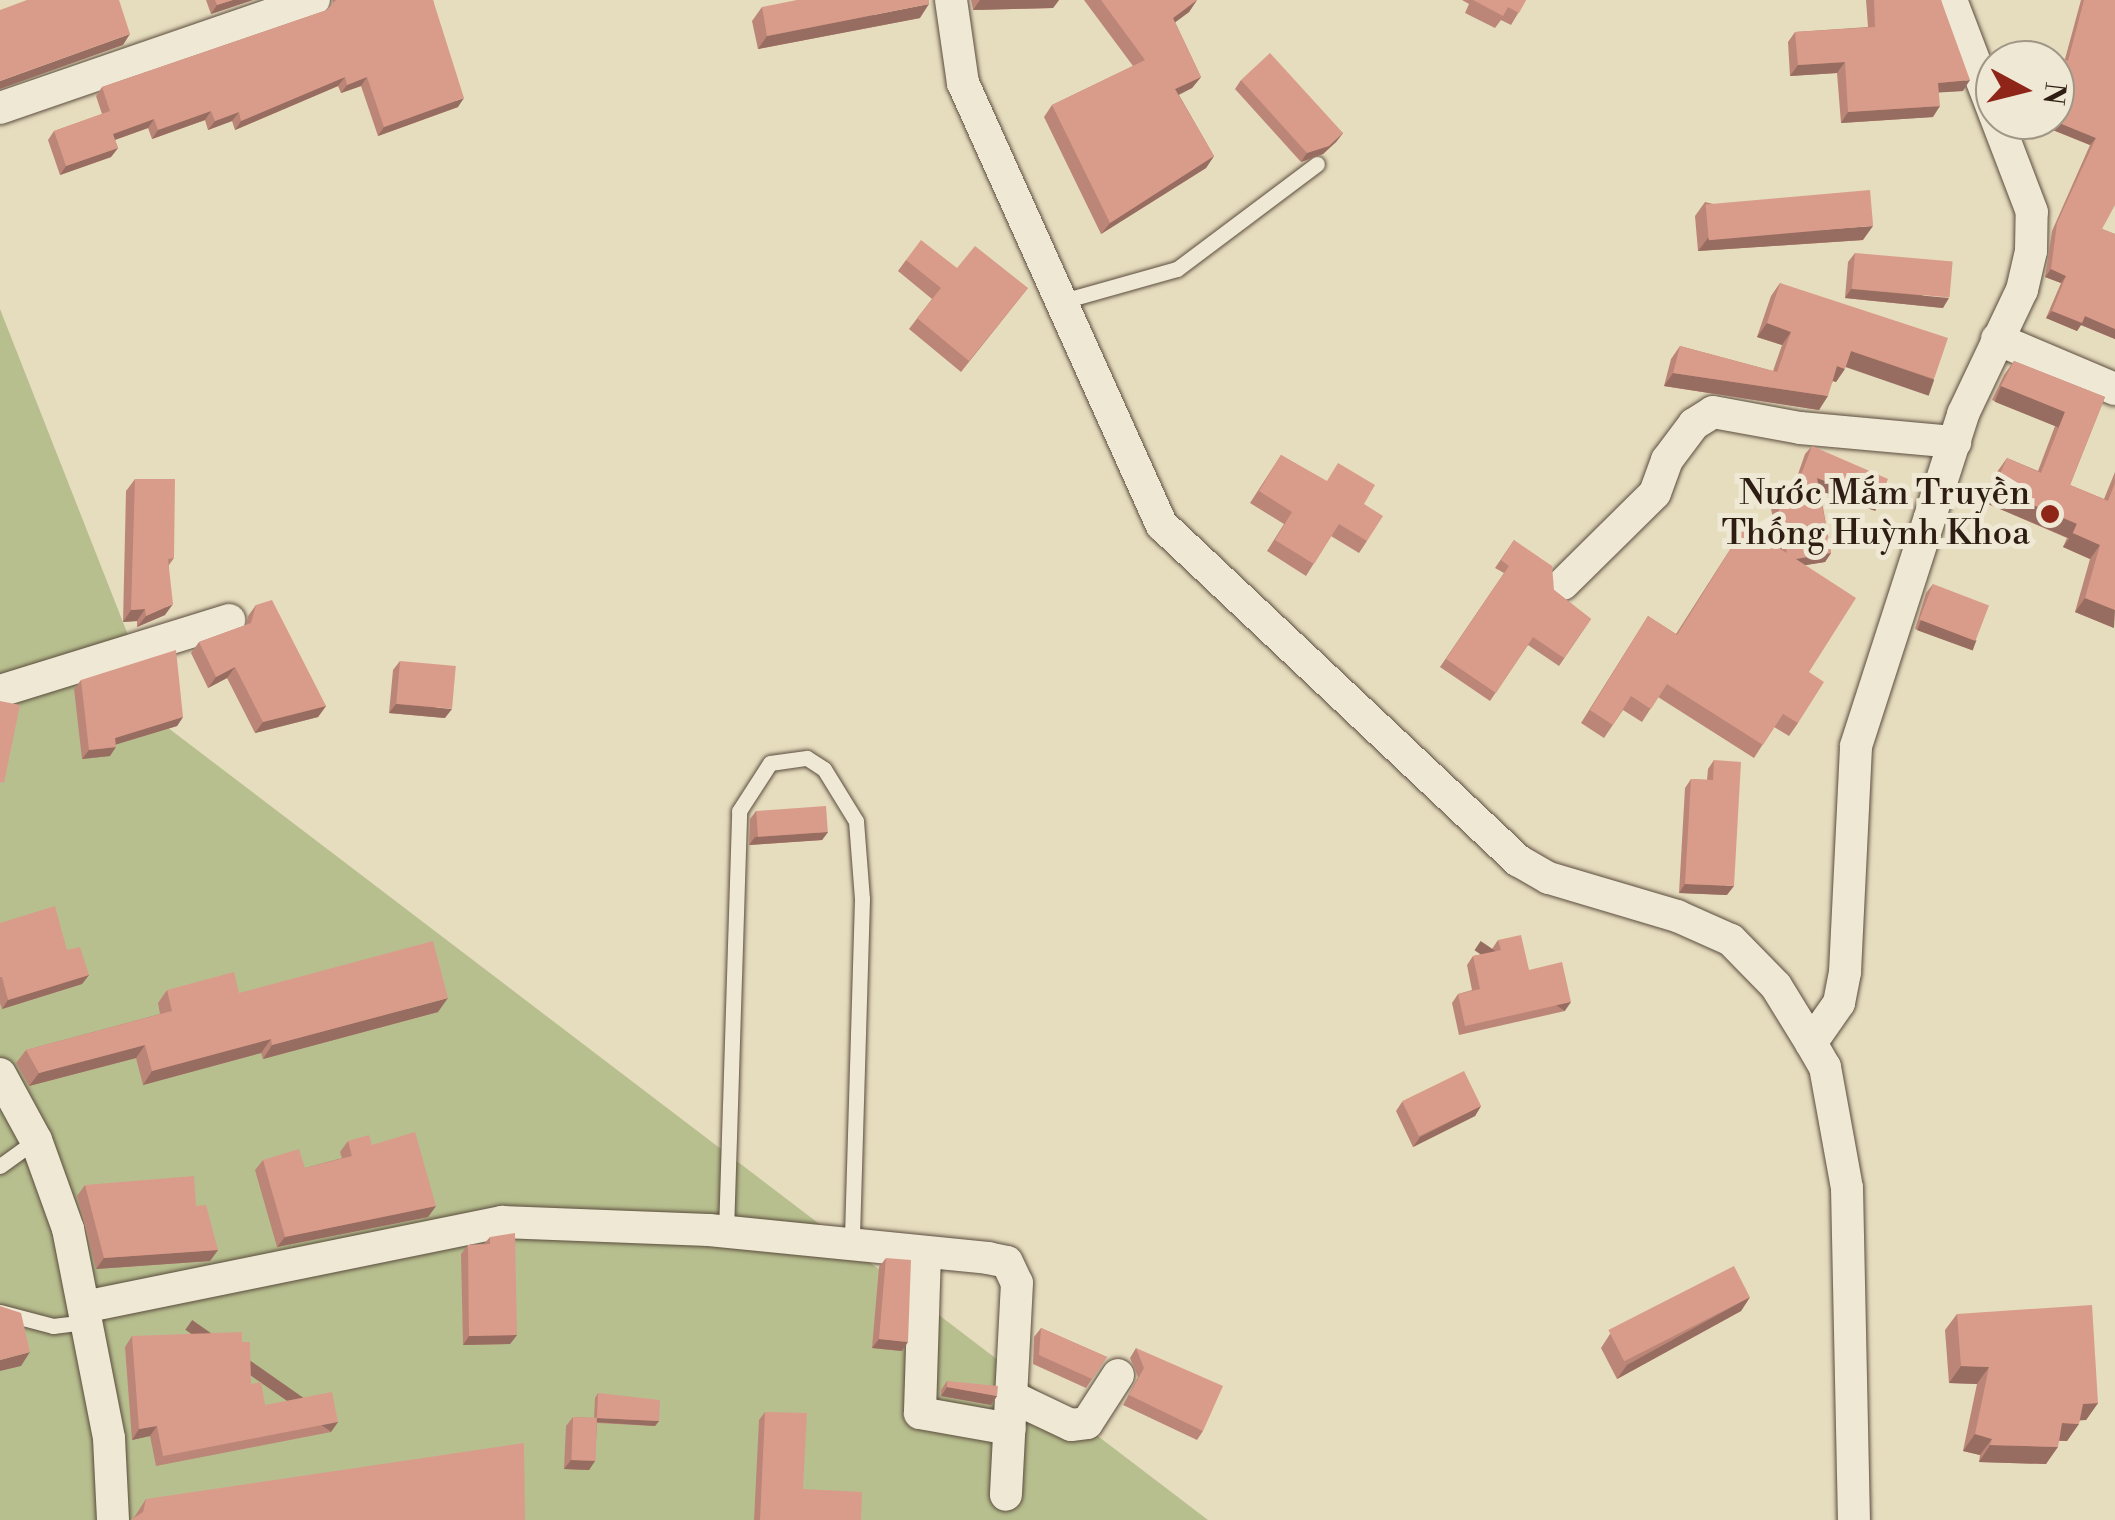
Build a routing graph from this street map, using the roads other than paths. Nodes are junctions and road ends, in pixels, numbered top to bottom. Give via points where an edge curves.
1 (314, 0) edge
2 (951, 0) edge
3 (1951, 0) edge
4 (0, 108) edge
5 (1317, 164) edge
6 (1063, 301) junction
7 (1997, 338) junction
8 (2115, 389) edge
9 (1955, 442) junction
10 (1563, 584) dead end
11 (229, 620) dead end
12 (0, 691) edge
13 (1812, 1043) junction
14 (0, 1074) edge
15 (36, 1140) junction
16 (0, 1166) edge
17 (726, 1232) junction
18 (852, 1244) junction
19 (924, 1252) junction
20 (0, 1312) edge
21 (86, 1314) junction
22 (1118, 1375) dead end
23 (1011, 1413) junction
24 (1006, 1495) dead end
25 (113, 1520) edge
26 (1854, 1520) edge

1 - 4 street
2 - 6 street via 963,83
3 - 7 street via 2032,212 2022,290
5 - 6 lane via 1178,268
6 - 13 street via 1139,482 1188,556 1260,612 1519,861 1549,878 1678,916 1731,940 1776,986
7 - 8 street
7 - 9 street
9 - 10 street via 1800,428 1713,412 1694,424 1667,460 1655,493
9 - 13 street via 1856,746 1845,972 1839,1003
11 - 12 street
13 - 26 street via 1825,1067 1847,1188
14 - 15 street
15 - 16 lane
15 - 21 street via 68,1229
17 - 18 street
17 - 18 lane via 740,811 770,763 807,758 824,769 856,821 862,899
17 - 21 street via 544,1221 474,1226
18 - 19 street
19 - 23 street via 988,1258 1014,1268
19 - 23 street via 920,1413
20 - 21 lane via 52,1326
21 - 25 street via 108,1438
22 - 23 street via 1087,1422
23 - 24 street

